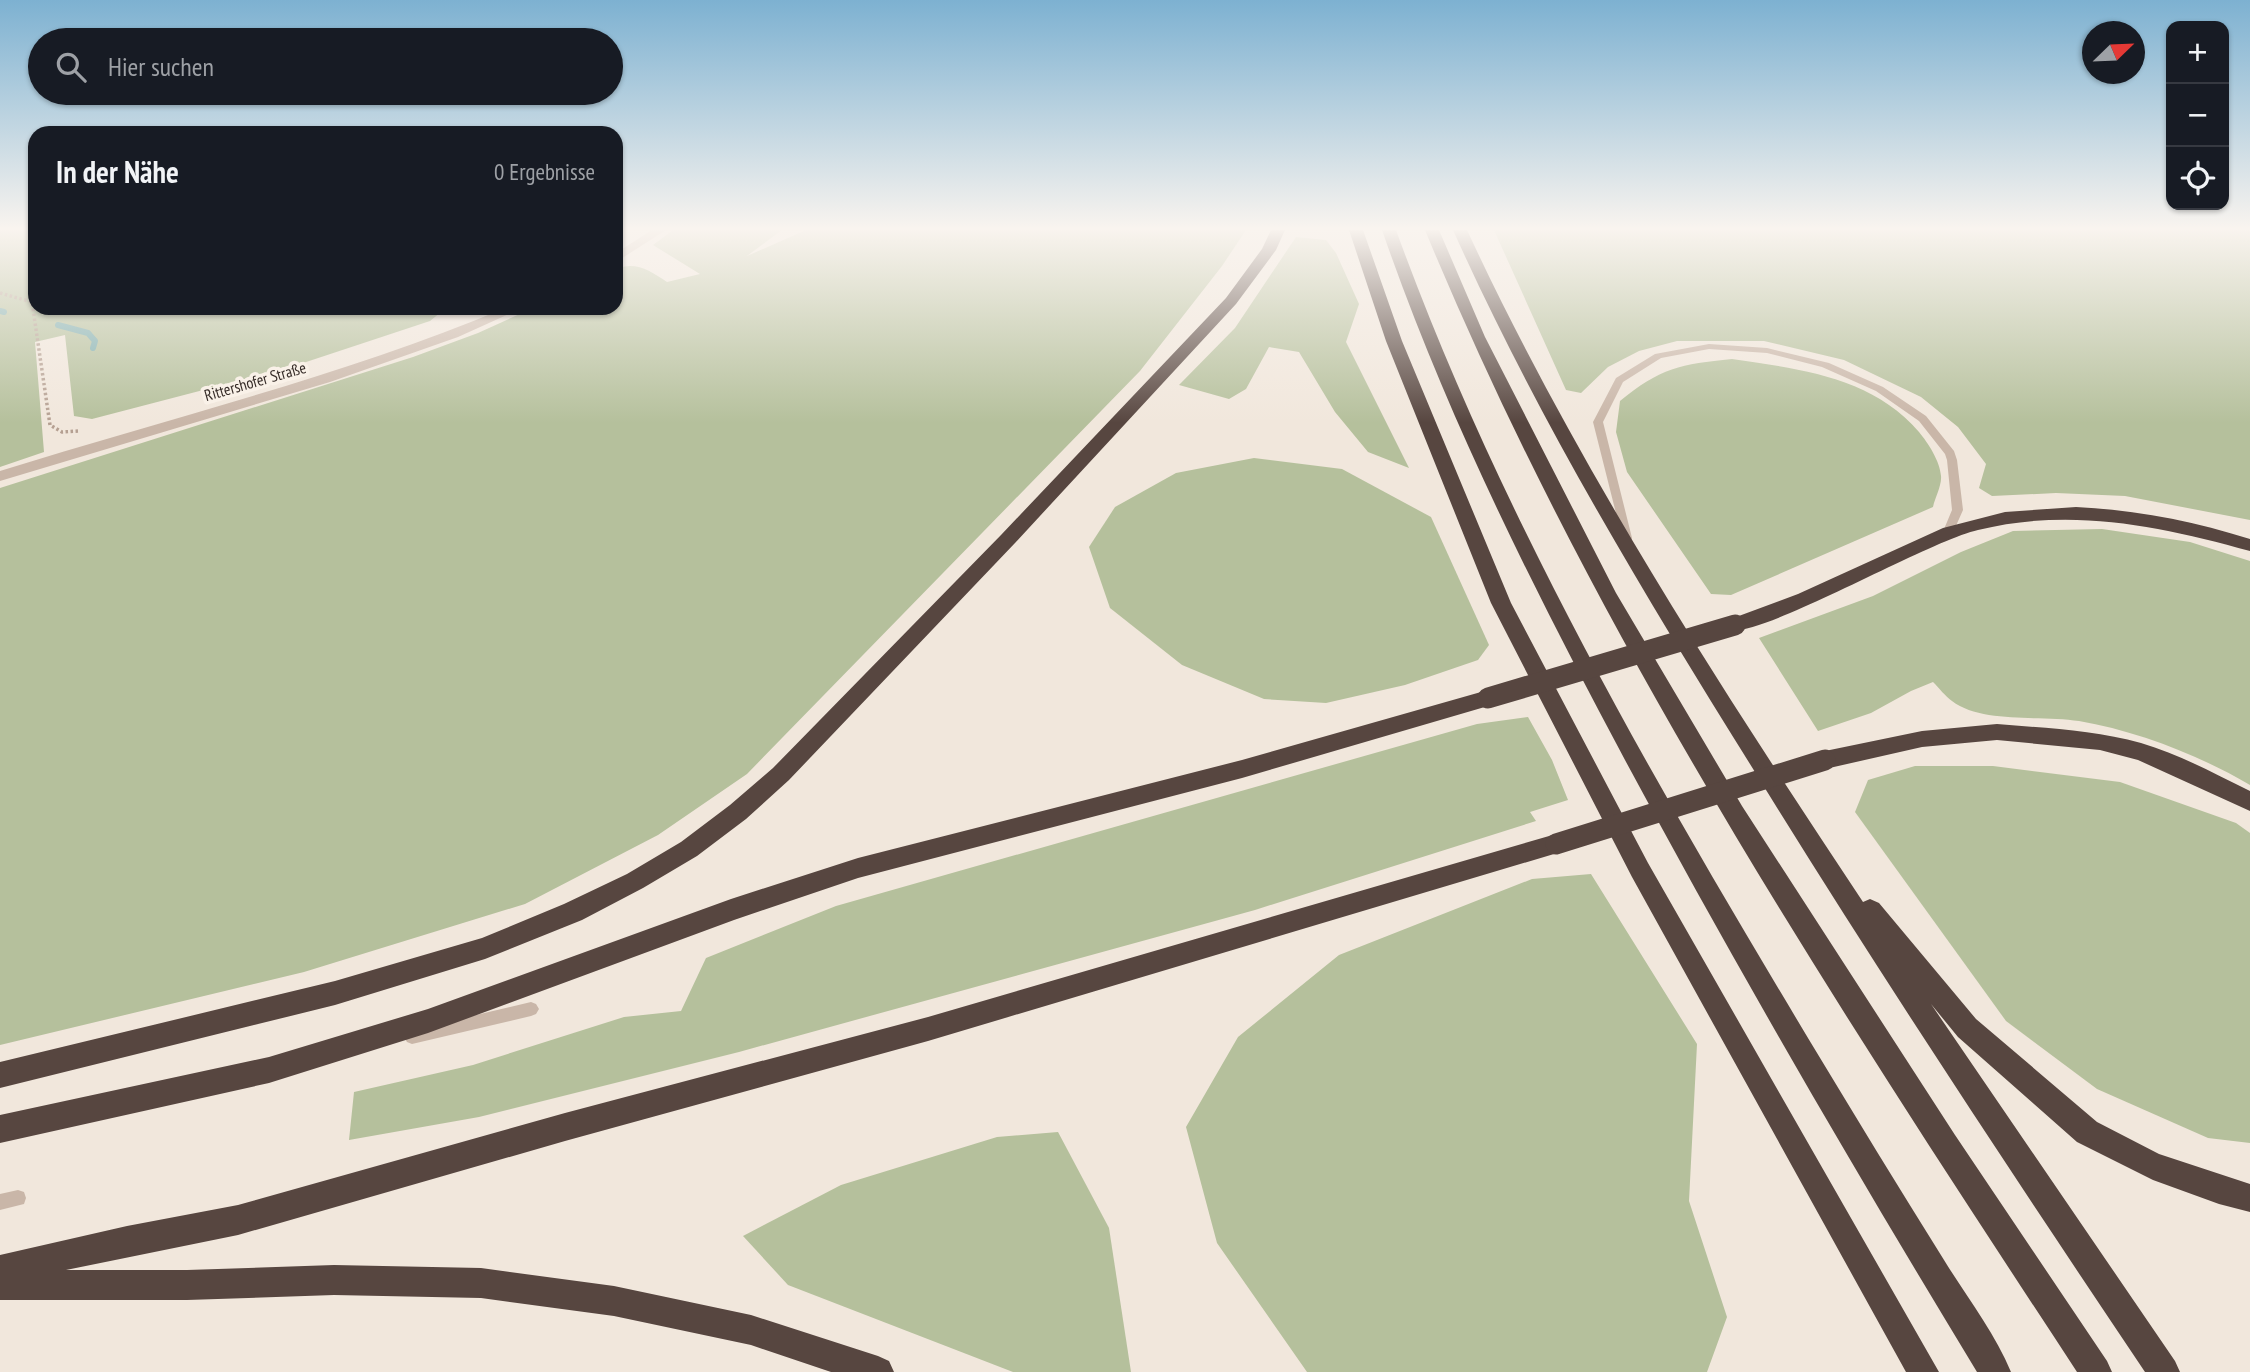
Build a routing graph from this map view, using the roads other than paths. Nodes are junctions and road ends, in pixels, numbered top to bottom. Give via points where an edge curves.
1 (1236, 294) edge
2 (1378, 294) edge
3 (1412, 294) edge
4 (1459, 294) edge
5 (1489, 294) edge
6 (500, 315) edge
7 (0, 476) edge
8 (1947, 534) junction
9 (2250, 545) edge
10 (1632, 558) junction
11 (2250, 802) edge
12 (1785, 803) junction
13 (531, 1009) dead end
14 (269, 1070) junction
15 (0, 1075) edge
16 (0, 1129) edge
17 (18, 1198) dead end
18 (2250, 1198) edge
19 (0, 1202) edge
20 (0, 1270) edge
21 (0, 1285) edge
22 (878, 1372) edge
23 (1923, 1372) edge
24 (1996, 1372) edge
25 (2096, 1372) edge
26 (2164, 1372) edge

1 - 15 highway via 781,774 689,849 573,912 485,948 335,993
2 - 23 highway via 1501,603 1640,870
3 - 24 highway via 1479,456 1551,602 1683,846 1869,1167
4 - 25 highway via 1606,593 1734,813
5 - 10 highway via 1550,418
6 - 7 street, Rittershofer Straße via 372,365
8 - 9 highway via 2011,516 2064,513 2126,517
8 - 10 lane via 1959,514 1951,454 1931,426 1900,400 1822,363 1783,353 1699,348 1666,353 1630,370 1613,385 1602,404 1598,422
8 - 14 highway, bridge via 1803,600 1735,625 1242,769 858,868 731,909 428,1021
10 - 12 highway
11 - 20 highway, bridge via 2141,752 2100,742 1985,733 1922,739 1825,760 928,1029 238,1220
12 - 18 highway via 1967,1028 2087,1132 2153,1166
12 - 26 highway via 1967,1083
13 - 14 lane
14 - 16 highway
17 - 19 lane
21 - 22 highway via 334,1280 481,1283 614,1301 751,1330

